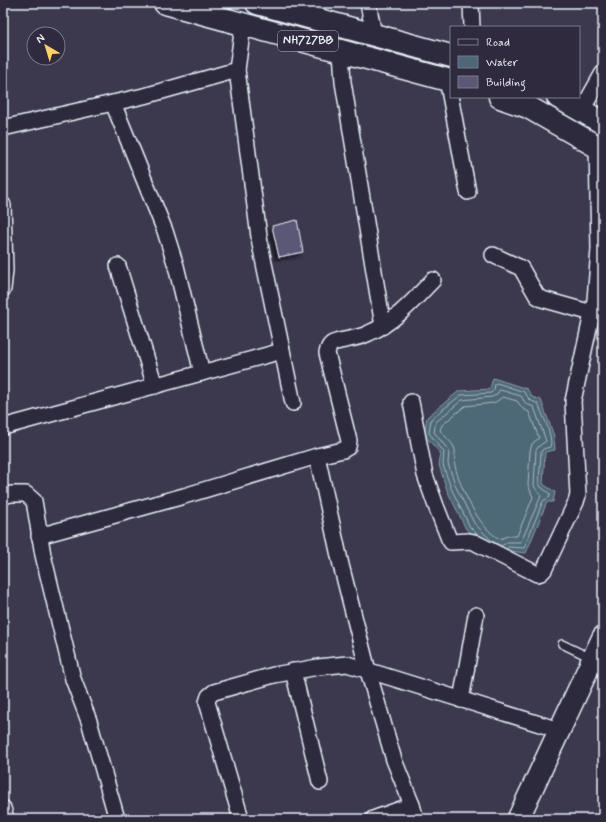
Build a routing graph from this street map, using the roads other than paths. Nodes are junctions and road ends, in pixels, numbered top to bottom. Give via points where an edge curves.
1 (168, 3) edge
2 (257, 3) edge
3 (368, 3) edge
4 (471, 3) edge
5 (243, 25) junction
6 (472, 26) edge
7 (374, 35) junction
8 (342, 50) junction
9 (450, 56) edge
10 (237, 70) junction
11 (603, 72) edge
12 (449, 80) edge
13 (452, 98) edge
14 (503, 98) edge
15 (560, 98) edge
16 (112, 103) junction
17 (582, 110) junction
18 (603, 123) edge
19 (3, 128) edge
20 (600, 148) edge
21 (468, 192) dead end
22 (3, 205) edge
23 (494, 255) dead end
24 (4, 261) edge
25 (118, 266) dead end
26 (433, 280) dead end
27 (3, 289) edge
28 (592, 313) junction
29 (383, 326) junction
30 (282, 351) junction
31 (202, 373) junction
32 (155, 386) junction
33 (411, 402) dead end
34 (293, 403) dead end
35 (3, 427) edge
36 (317, 456) junction
37 (3, 496) edge
38 (40, 536) junction
39 (476, 615) dead end
40 (603, 637) edge
41 (562, 644) dead end
42 (592, 659) junction
43 (368, 670) junction
44 (293, 671) junction
45 (461, 700) junction
46 (559, 730) junction
47 (320, 782) dead end
48 (3, 808) edge
49 (414, 812) edge
50 (240, 815) dead end
51 (6, 819) edge
52 (117, 819) edge
53 (373, 819) edge
54 (518, 819) edge

1 - 5 highway, NH727BB
2 - 7 highway, NH727BB
3 - 7 street
4 - 6 street
5 - 8 highway, NH727BB
5 - 10 street
7 - 9 highway, NH727BB
8 - 12 highway, NH727BB
8 - 29 street via 343,82
10 - 16 street
10 - 30 street via 260,244
11 - 17 street
13 - 21 street
14 - 20 highway via 528,107
15 - 17 highway
16 - 19 street
16 - 31 street via 167,238
17 - 18 highway
20 - 28 street via 599,249
22 - 24 street
23 - 28 street via 521,268 537,296 542,299
24 - 27 street
25 - 32 street
26 - 29 street via 408,306
28 - 33 street via 573,401 578,495 541,573 537,574 474,542 452,542 449,539 425,475
29 - 36 street via 365,335 333,343 328,348 327,353 349,441 348,447 343,450
30 - 31 street
30 - 34 street
31 - 32 street
32 - 35 street
36 - 38 street
36 - 43 street
37 - 38 street via 26,494 34,501
38 - 52 street via 42,555 73,679 89,721
39 - 45 street
40 - 42 main road
41 - 42 lane
42 - 46 main road
43 - 44 street via 347,664
43 - 45 street
43 - 49 street via 394,760
44 - 47 street
44 - 50 street via 214,692 209,696 207,702
45 - 46 street
46 - 54 main road
48 - 51 street
49 - 53 street

